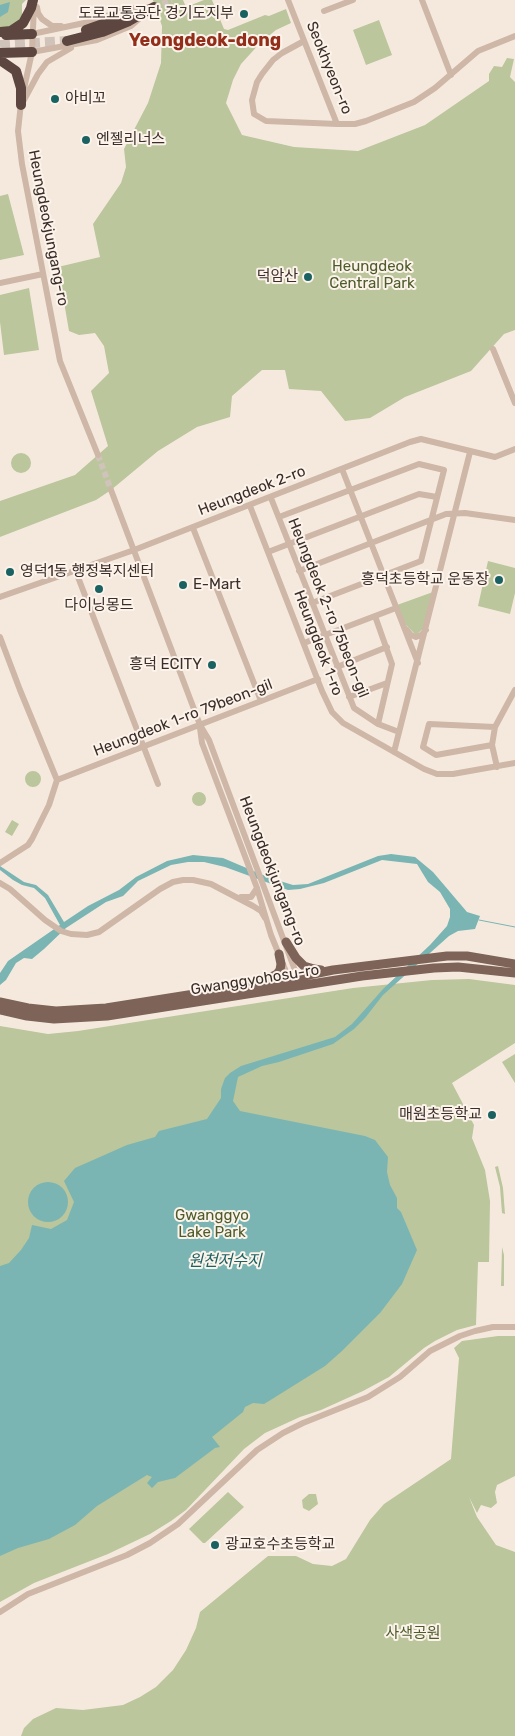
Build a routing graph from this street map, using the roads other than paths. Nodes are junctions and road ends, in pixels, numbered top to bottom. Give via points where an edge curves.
1 (35, 0) edge
2 (288, 0) edge
3 (353, 0) edge
4 (422, 0) edge
5 (154, 7) joint
6 (324, 11) dead end
7 (0, 34) edge
8 (32, 34) junction
9 (68, 34) junction
10 (515, 36) edge
11 (304, 41) junction
12 (87, 42) junction
13 (32, 52) junction
14 (0, 53) edge
15 (0, 60) edge
16 (451, 75) junction
17 (21, 105) junction
18 (337, 124) junction
19 (43, 274) junction
20 (0, 283) edge
21 (493, 349) dead end
22 (515, 403) edge
23 (515, 449) edge
24 (470, 452) junction
25 (98, 455) tunnel mouth
26 (342, 469) junction
27 (111, 490) tunnel mouth
28 (350, 490) junction
29 (271, 498) junction
30 (437, 498) junction
31 (250, 506) junction
32 (456, 513) junction
33 (361, 516) junction
34 (279, 517) junction
35 (430, 520) junction
36 (515, 520) edge
37 (193, 528) junction
38 (371, 543) junction
39 (289, 544) junction
40 (134, 550) junction
41 (268, 552) junction
42 (300, 571) junction
43 (76, 572) junction
44 (384, 575) junction
45 (0, 597) edge
46 (312, 603) junction
47 (396, 608) junction
48 (375, 616) junction
49 (403, 625) junction
50 (426, 629) junction
51 (325, 635) junction
52 (0, 636) edge
53 (304, 643) junction
54 (422, 645) junction
55 (387, 647) junction
56 (418, 663) junction
57 (337, 667) junction
58 (318, 678) junction
59 (387, 682) junction
60 (515, 690) edge
61 (349, 697) junction
62 (261, 701) junction
63 (378, 724) junction
64 (200, 725) junction
65 (495, 727) junction
66 (399, 732) junction
67 (492, 745) junction
68 (144, 747) junction
69 (394, 752) junction
70 (515, 763) edge
71 (497, 766) junction
72 (57, 780) junction
73 (158, 784) dead end
74 (2, 862) edge
75 (0, 883) edge
76 (257, 888) junction
77 (227, 892) junction
78 (265, 918) junction
79 (286, 942) junction
80 (279, 954) junction
81 (513, 963) edge
82 (333, 970) junction
83 (512, 973) edge
84 (293, 978) junction
85 (258, 984) junction
86 (301, 987) junction
87 (2, 1007) edge
88 (515, 1327) edge
89 (0, 1612) edge

1 - 7 highway via 23,24
1 - 8 street, Heungdeokjungang-ro
1 - 9 street via 42,20
2 - 11 street, Seokhyeon-ro
3 - 6 street
4 - 16 street
5 - 9 highway
5 - 12 street via 131,26
7 - 8 highway
8 - 9 street
8 - 13 street, Heungdeokjungang-ro
10 - 16 street, Seokhyeon-ro via 478,51
11 - 18 street, Seokhyeon-ro
11 - 18 street via 273,60 262,74 252,100 254,114 266,121
12 - 13 street
12 - 17 street via 61,52 47,62
13 - 14 highway
13 - 17 street, Heungdeokjungang-ro
15 - 17 highway via 16,71
16 - 18 street, Seokhyeon-ro via 414,102 366,121
17 - 19 street, Heungdeokjungang-ro via 18,131 22,164
19 - 20 street
19 - 25 street, Heungdeokjungang-ro via 60,361
21 - 22 street
23 - 24 street, Heungdeok 2-ro via 495,457
24 - 26 street, Heungdeok 2-ro via 421,439
24 - 32 street
26 - 28 street
26 - 29 street, Heungdeok 2-ro
27 - 40 street, Heungdeokjungang-ro
28 - 30 street via 419,464 444,470
28 - 33 street
28 - 34 street
29 - 31 street, Heungdeok 2-ro
29 - 34 street, Heungdeok 2-ro 75beon-gil
30 - 33 street via 418,494
30 - 35 street
31 - 37 street, Heungdeok 2-ro
31 - 41 street, Heungdeok 1-ro
32 - 35 street
32 - 36 street
32 - 50 street
33 - 38 street
33 - 39 street
34 - 39 street, Heungdeok 2-ro 75beon-gil
35 - 38 street
35 - 44 street via 420,561
37 - 40 street, Heungdeok 2-ro
37 - 62 street
38 - 42 street
38 - 44 street
39 - 41 street
39 - 42 street, Heungdeok 2-ro 75beon-gil
40 - 43 street, Heungdeok 2-ro
40 - 64 street, Heungdeokjungang-ro
41 - 53 street, Heungdeok 1-ro
42 - 46 street, Heungdeok 2-ro 75beon-gil
43 - 45 street, Heungdeok 2-ro
43 - 68 street
44 - 46 street
44 - 47 street
46 - 51 street, Heungdeok 2-ro 75beon-gil
47 - 48 street
47 - 49 street
48 - 51 street
48 - 55 street
49 - 50 street via 416,638
49 - 54 street via 410,638
49 - 56 street
50 - 54 street
51 - 53 street
51 - 57 street, Heungdeok 2-ro 75beon-gil
52 - 72 street
53 - 58 street, Heungdeok 1-ro
54 - 56 street
55 - 57 street
55 - 59 street via 392,664
56 - 66 street
57 - 61 street, Heungdeok 2-ro 75beon-gil
58 - 62 street, Heungdeok 1-ro 79beon-gil
58 - 69 street, Heungdeok 1-ro via 332,712 343,723
59 - 61 street
59 - 63 street
60 - 65 street
61 - 63 street, Heungdeok 2-ro 75beon-gil via 354,708
62 - 64 street, Heungdeok 1-ro 79beon-gil
63 - 66 street, Heungdeok 2-ro 75beon-gil
64 - 68 street, Heungdeok 1-ro 79beon-gil
64 - 76 street, Heungdeokjungang-ro via 202,743
64 - 79 street, Heungdeokjungang-ro via 209,740
65 - 67 street
65 - 67 street via 429,724 423,747 436,755
66 - 69 street
67 - 71 street
68 - 72 street, Heungdeok 1-ro 79beon-gil
68 - 73 street
69 - 71 street, Heungdeok 1-ro via 437,774
70 - 71 street, Heungdeok 1-ro
72 - 74 street via 49,805 28,845
75 - 77 street via 45,920 66,933 79,935 99,932 173,882 193,880
76 - 77 street via 248,898
76 - 78 street, Heungdeokjungang-ro
77 - 78 street via 254,906
78 - 80 street, Heungdeokjungang-ro
79 - 82 main road via 304,966
79 - 84 street, Heungdeokjungang-ro
80 - 84 street, Heungdeokjungang-ro
80 - 85 main road via 280,970
81 - 82 main road, Gwanggyohosu-ro via 447,956
82 - 84 main road, Gwanggyohosu-ro
83 - 86 main road, Gwanggyohosu-ro via 458,967 434,968
84 - 85 main road, Gwanggyohosu-ro
84 - 86 street, Heungdeokjungang-ro
85 - 87 main road, Gwanggyohosu-ro via 106,1008 56,1011
86 - 87 main road, Gwanggyohosu-ro via 107,1016 54,1019 27,1016
88 - 89 street via 475,1331 430,1351 400,1377 373,1394 296,1426 257,1450 178,1524 150,1543 127,1556 28,1594

